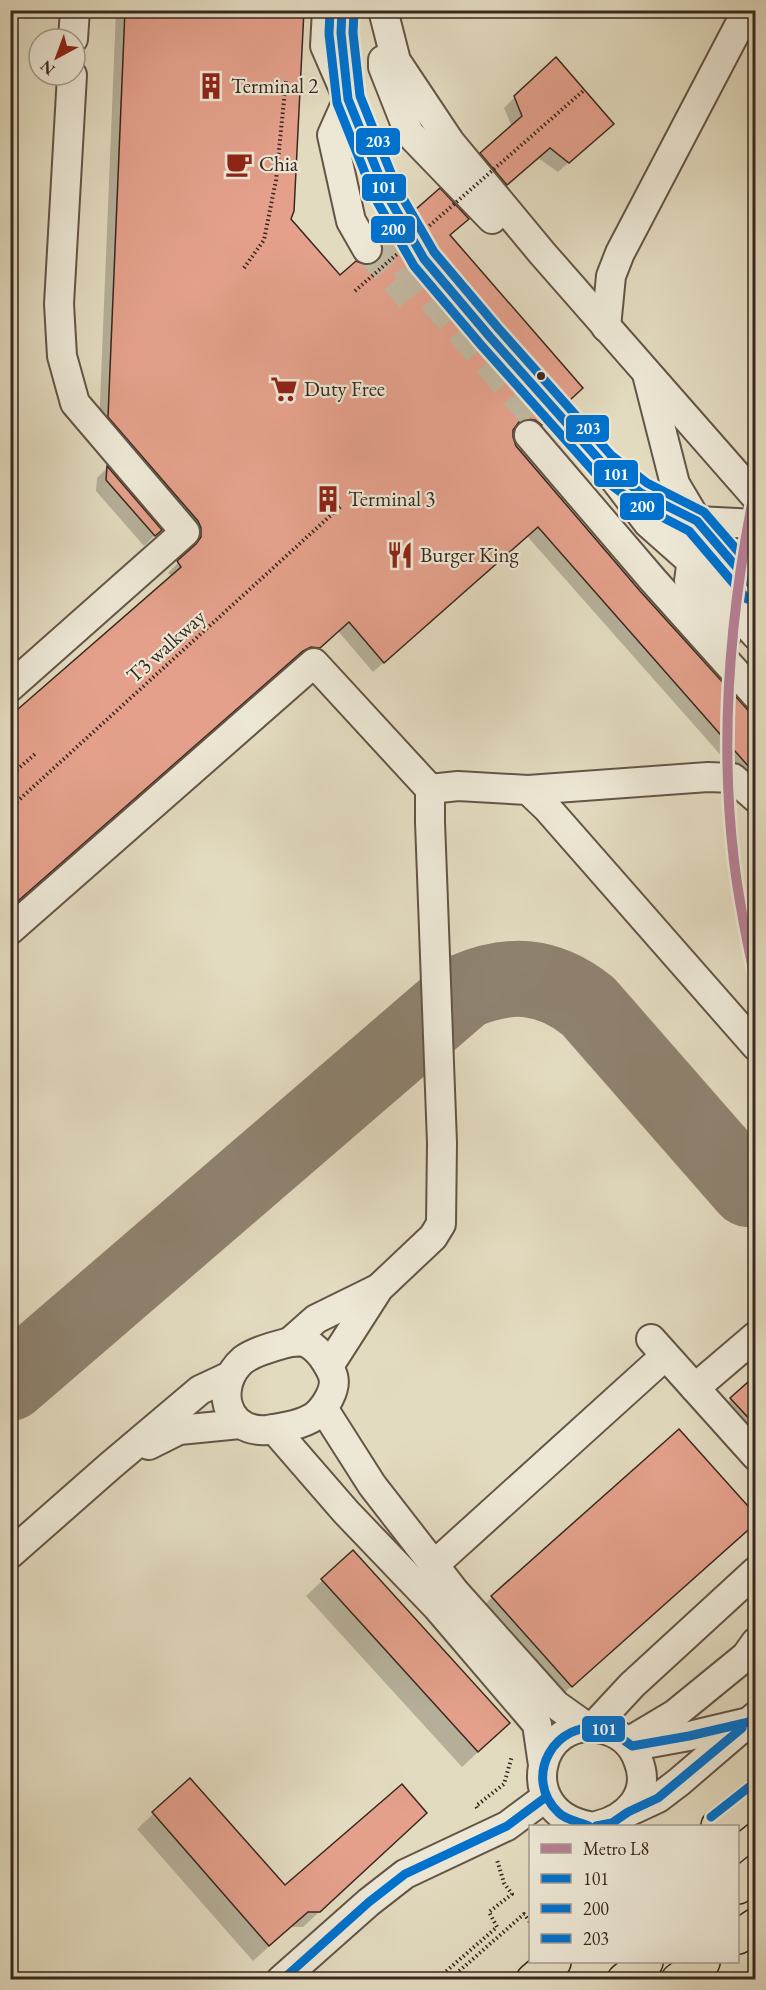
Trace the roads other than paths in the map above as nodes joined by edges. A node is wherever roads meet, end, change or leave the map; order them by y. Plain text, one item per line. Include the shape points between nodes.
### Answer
1 (75, 10) edge
2 (327, 10) edge
3 (342, 10) edge
4 (382, 10) edge
5 (752, 10) edge
6 (74, 27) edge
7 (71, 87) edge
8 (348, 99) junction
9 (364, 136) junction
10 (606, 327) junction
11 (646, 373) junction
12 (535, 430) tunnel mouth
13 (603, 465) junction
14 (756, 498) edge
15 (697, 521) junction
16 (756, 524) edge
17 (692, 562) junction
18 (756, 591) edge
19 (756, 635) edge
20 (756, 665) edge
21 (10, 687) edge
22 (756, 695) edge
23 (430, 789) junction
24 (528, 790) junction
25 (756, 798) edge
26 (10, 930) edge
27 (756, 1046) edge
28 (379, 1288) junction
29 (756, 1336) edge
30 (290, 1342) junction
31 (329, 1366) junction
32 (230, 1376) junction
33 (695, 1388) junction
34 (323, 1408) junction
35 (240, 1424) junction
36 (274, 1429) junction
37 (756, 1456) edge
38 (110, 1466) junction
39 (10, 1554) edge
40 (434, 1565) junction
41 (756, 1571) edge
42 (756, 1642) edge
43 (756, 1667) edge
44 (752, 1719) edge
45 (683, 1725) junction
46 (590, 1727) junction
47 (630, 1744) junction
48 (543, 1765) junction
49 (679, 1782) junction
50 (756, 1796) edge
51 (546, 1797) junction
52 (628, 1812) junction
53 (579, 1825) edge
54 (604, 1825) edge
55 (720, 1825) edge
56 (756, 1872) edge
57 (739, 1886) edge
58 (756, 1925) edge
59 (739, 1936) edge
60 (554, 1963) edge
61 (645, 1963) edge
62 (702, 1963) edge
63 (281, 1980) edge
64 (533, 1980) edge
65 (624, 1980) edge
66 (678, 1980) edge

1 - 6 street
2 - 8 street via 325,46
3 - 8 street
4 - 10 street via 396,61 450,142
5 - 10 street via 741,22 620,253 611,276
7 - 21 street via 60,304 62,357 75,403 185,532
8 - 9 street
8 - 9 street via 332,135 351,221 376,240 365,190
9 - 13 street via 386,193 424,259
10 - 11 street
11 - 14 street
11 - 15 street via 675,484
12 - 22 street via 589,504
13 - 15 street via 641,493
13 - 17 street via 648,523
15 - 16 street
15 - 17 street
15 - 18 street
17 - 19 street
17 - 20 street via 689,581 703,607
23 - 24 street via 458,786
23 - 26 street via 314,663
23 - 28 street via 442,1143 441,1224 433,1238
24 - 25 street via 717,777 733,778
24 - 27 street
28 - 30 street via 316,1319
28 - 31 street
29 - 33 street
30 - 31 street via 311,1346
30 - 32 street via 244,1360
31 - 34 street via 334,1378 332,1392
32 - 35 street via 226,1392 228,1409
32 - 38 street via 200,1390
33 - 37 street
33 - 40 street via 658,1347
34 - 36 street via 304,1422
34 - 40 street via 372,1485
35 - 36 street via 257,1430
35 - 38 street via 179,1430
36 - 48 street via 537,1724
38 - 39 street
40 - 46 street via 556,1705
41 - 46 street
42 - 45 street
43 - 45 street
44 - 45 street
44 - 49 street
45 - 47 street
45 - 49 street
46 - 47 street via 614,1732
46 - 48 street via 559,1739 548,1751
47 - 52 street via 640,1762 642,1780 638,1797
48 - 51 street
49 - 52 street via 658,1798
50 - 55 highway
51 - 53 street via 557,1813
51 - 63 street via 507,1826 405,1874
52 - 54 street
56 - 57 highway
58 - 59 highway
60 - 64 highway
61 - 65 highway
62 - 66 highway

